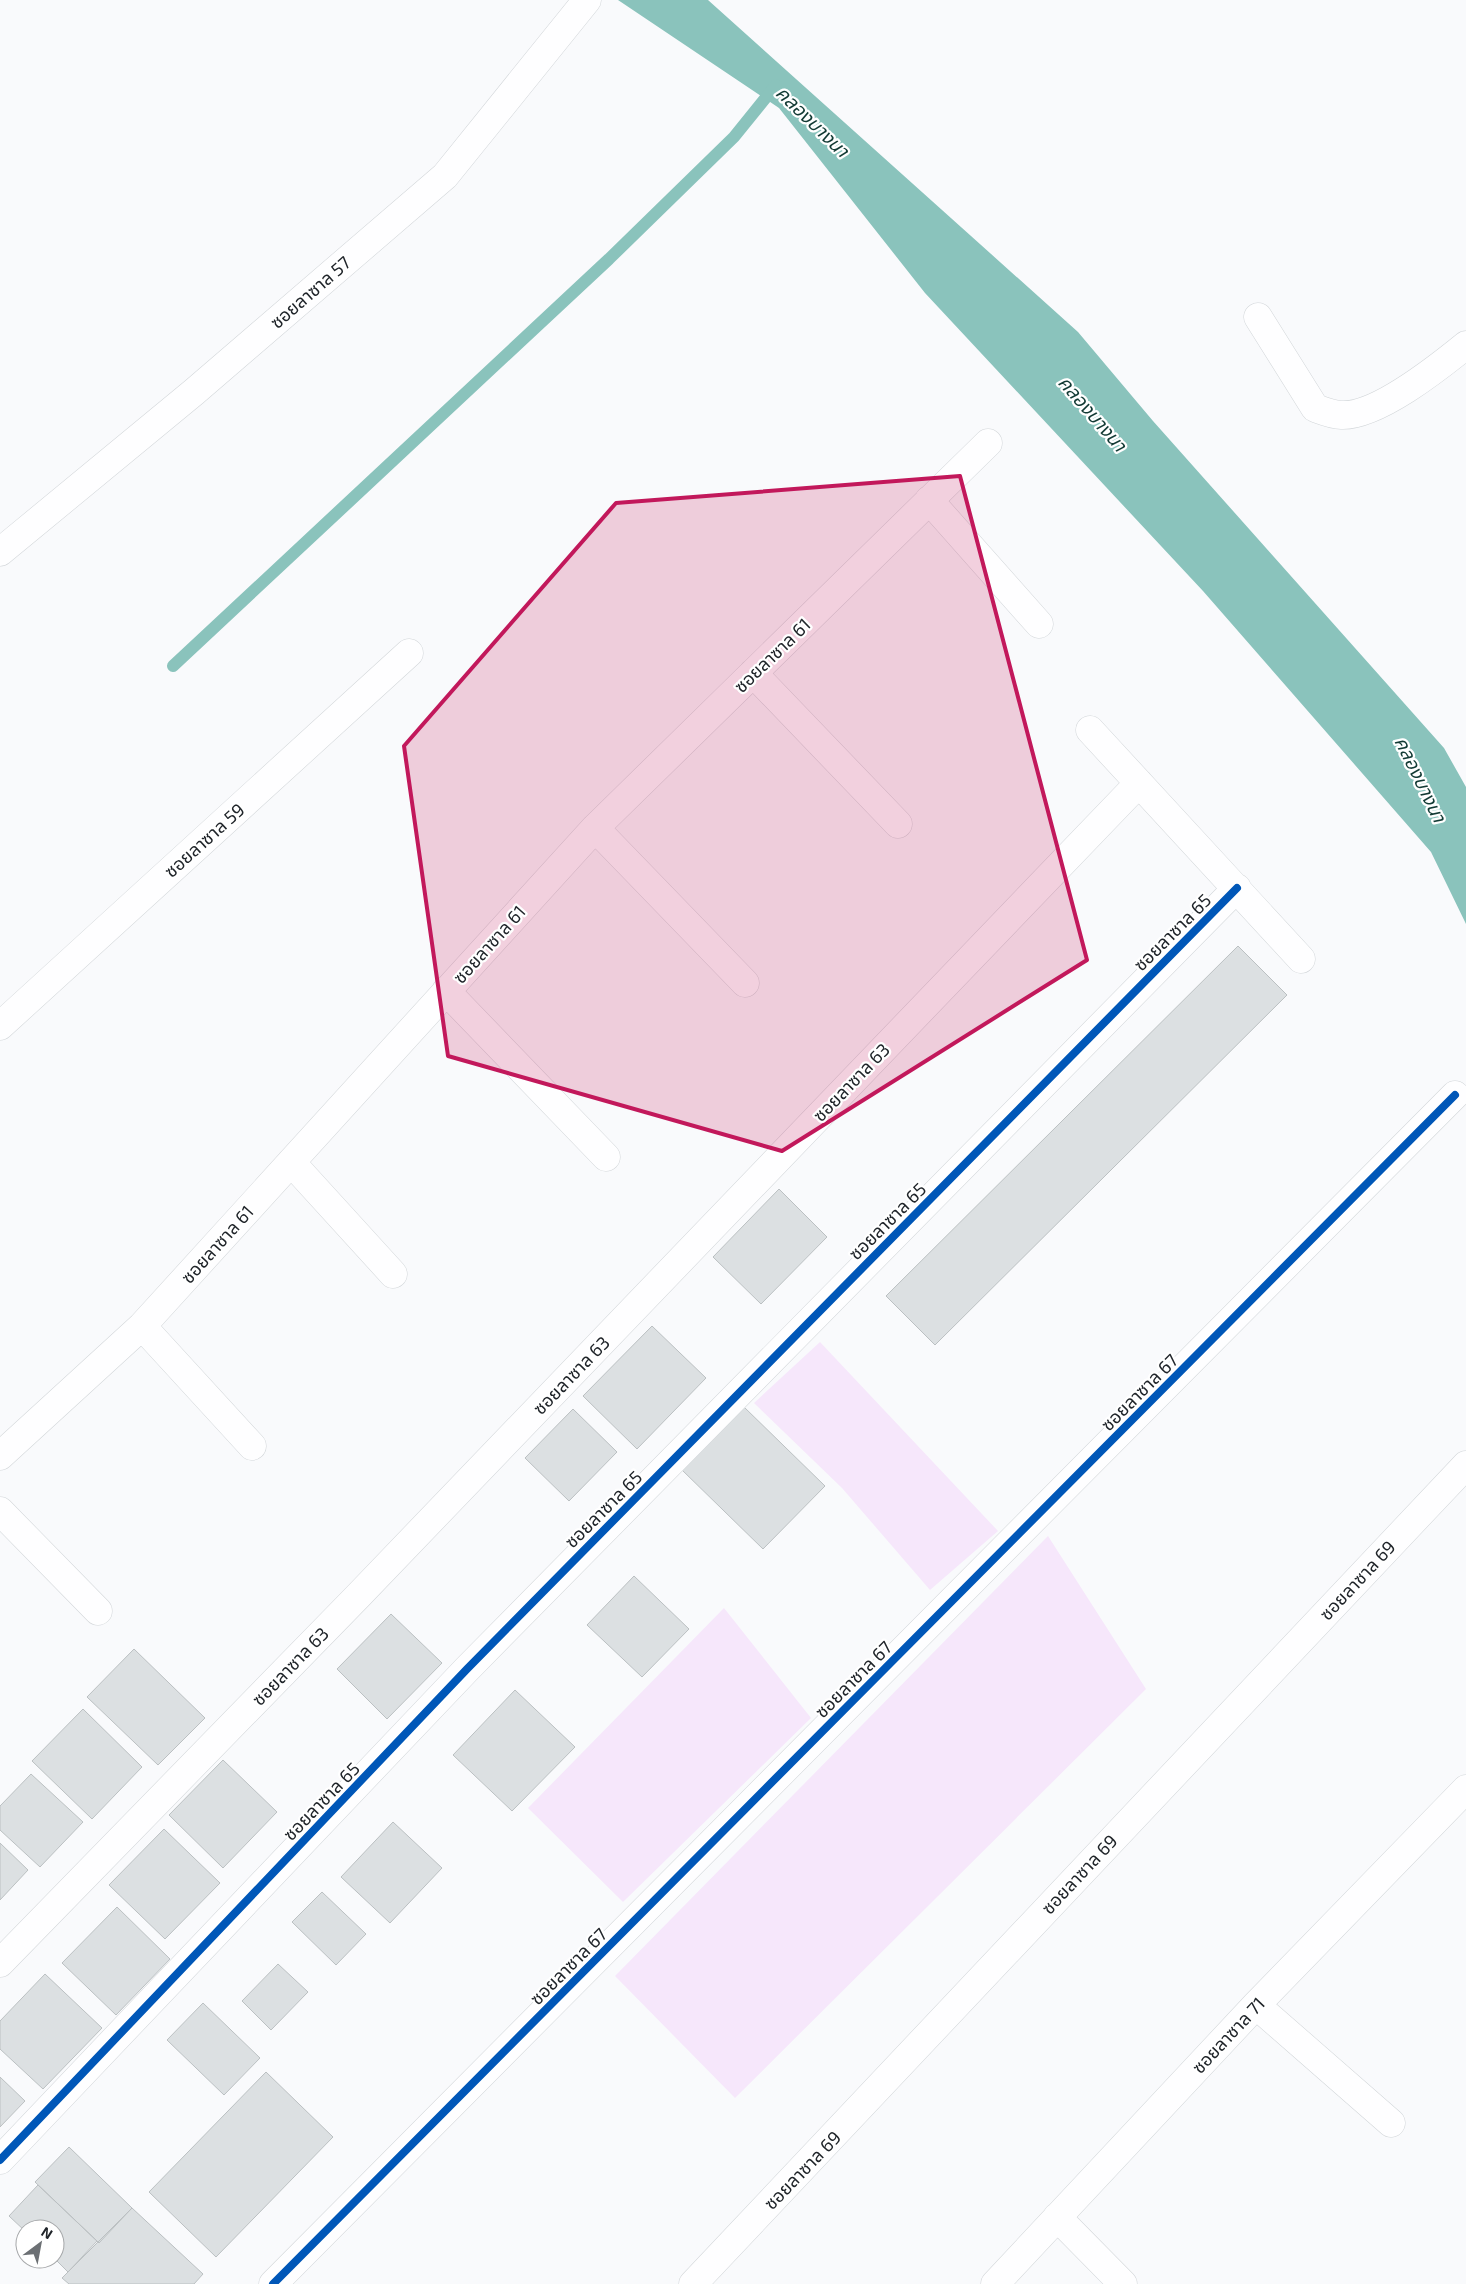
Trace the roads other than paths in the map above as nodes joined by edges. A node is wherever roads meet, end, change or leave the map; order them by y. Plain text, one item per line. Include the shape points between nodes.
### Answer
1 (587, 0) edge
2 (1258, 317) dead end
3 (1466, 345) edge
4 (988, 442) dead end
5 (929, 500) junction
6 (0, 552) edge
7 (1039, 624) dead end
8 (409, 653) dead end
9 (753, 673) junction
10 (1090, 730) dead end
11 (1138, 783) junction
12 (898, 824) dead end
13 (595, 828) junction
14 (1236, 888) junction
15 (1301, 959) dead end
16 (745, 983) dead end
17 (446, 991) junction
18 (0, 1026) edge
19 (1455, 1095) dead end
20 (606, 1157) dead end
21 (291, 1162) junction
22 (393, 1274) dead end
23 (142, 1326) junction
24 (252, 1446) dead end
25 (0, 1456) edge
26 (1466, 1465) edge
27 (0, 1510) edge
28 (98, 1611) dead end
29 (1466, 1789) edge
30 (0, 1963) edge
31 (1256, 2005) junction
32 (1391, 2123) dead end
33 (0, 2160) edge
34 (1057, 2217) junction
35 (273, 2284) edge
36 (693, 2284) edge
37 (995, 2284) edge
38 (1123, 2284) edge

1 - 6 street, ซอยลาซาล 57 via 445,176 194,392
2 - 3 street via 1315,408 1340,415 1360,413 1426,378
4 - 5 street, ซอยลาซาล 61
5 - 7 street
5 - 9 street, ซอยลาซาล 61
8 - 18 street, ซอยลาซาล 59
9 - 12 street
9 - 13 street, ซอยลาซาล 61
10 - 11 street
11 - 14 street
11 - 30 street, ซอยลาซาล 63 via 365,1589
13 - 16 street
13 - 17 street, ซอยลาซาล 61
14 - 15 street
14 - 33 street, ซอยลาซาล 65 via 467,1669
17 - 20 street
17 - 21 street, ซอยลาซาล 61
19 - 35 street, ซอยลาซาล 67
21 - 22 street
21 - 23 street, ซอยลาซาล 61
23 - 24 street
23 - 25 street, ซอยลาซาล 61
26 - 36 street, ซอยลาซาล 69
27 - 28 street
29 - 31 street, ซอยลาซาล 71
31 - 32 street
31 - 34 street, ซอยลาซาล 71
34 - 37 street, ซอยลาซาล 71
34 - 38 street

